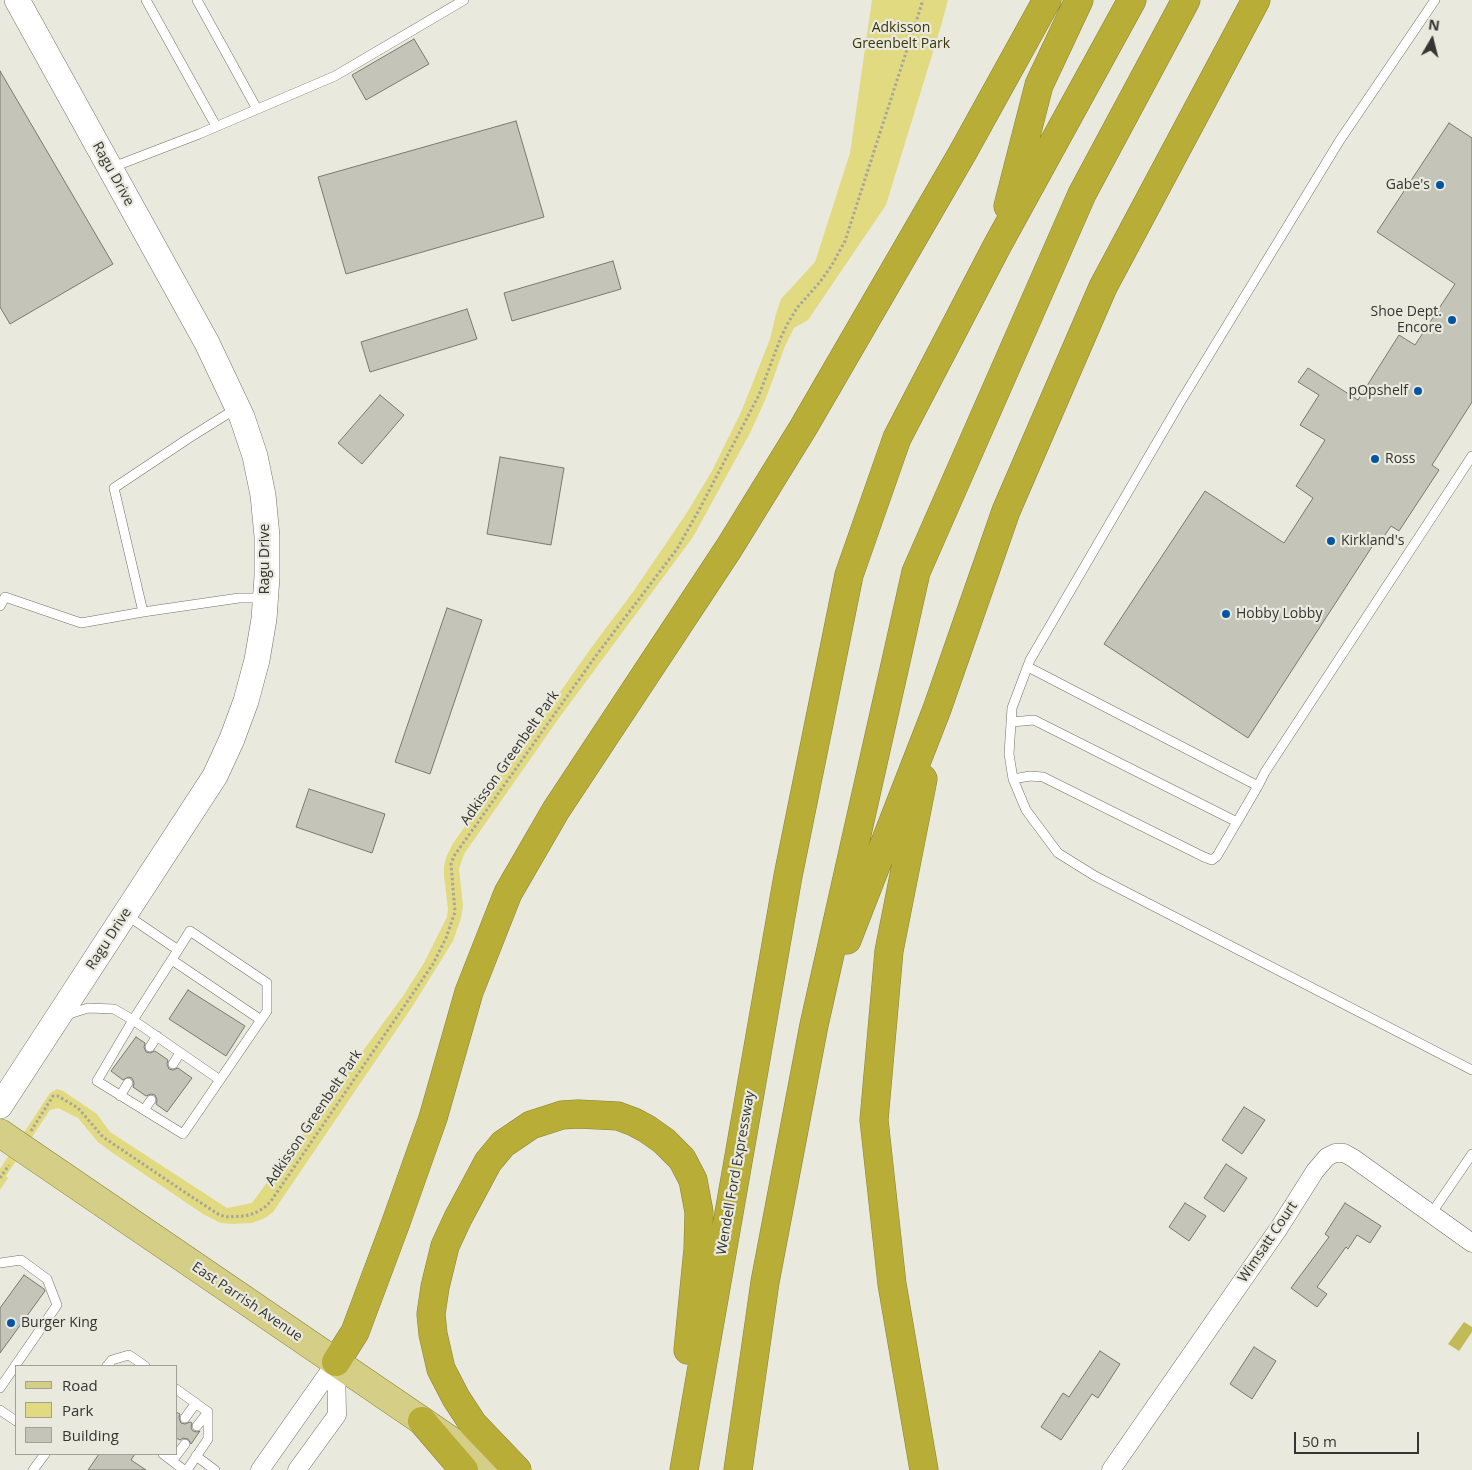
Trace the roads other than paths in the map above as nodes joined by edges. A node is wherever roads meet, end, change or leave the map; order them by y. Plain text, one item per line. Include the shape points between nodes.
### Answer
1 (17, 0) edge
2 (146, 0) edge
3 (197, 0) edge
4 (464, 0) edge
5 (1047, 0) edge
6 (1079, 0) edge
7 (1132, 0) edge
8 (1186, 0) edge
9 (1256, 0) edge
10 (1435, 0) edge
11 (257, 109) junction
12 (216, 126) junction
13 (110, 168) junction
14 (997, 246) junction
15 (237, 408) junction
16 (1472, 456) edge
17 (265, 598) junction
18 (0, 606) edge
19 (143, 612) junction
20 (1028, 667) junction
21 (937, 709) junction
22 (1011, 722) junction
23 (1013, 780) junction
24 (1258, 786) junction
25 (1238, 822) junction
26 (125, 914) junction
27 (178, 950) junction
28 (172, 960) junction
29 (58, 1017) junction
30 (133, 1020) junction
31 (261, 1020) junction
32 (814, 1025) junction
33 (157, 1036) junction
34 (150, 1047) dead end
35 (180, 1053) junction
36 (173, 1064) dead end
37 (1472, 1070) edge
38 (220, 1080) junction
39 (128, 1083) dead end
40 (120, 1096) junction
41 (151, 1100) dead end
42 (0, 1106) edge
43 (144, 1110) junction
44 (11, 1140) edge
45 (1472, 1154) edge
46 (1431, 1214) junction
47 (1472, 1243) edge
48 (0, 1263) edge
49 (336, 1362) junction
50 (134, 1363) edge
51 (16, 1365) edge
52 (108, 1365) edge
53 (15, 1367) edge
54 (0, 1388) edge
55 (179, 1391) edge
56 (196, 1403) junction
57 (0, 1410) edge
58 (208, 1412) junction
59 (185, 1418) dead end
60 (15, 1420) edge
61 (422, 1421) junction
62 (197, 1426) dead end
63 (185, 1444) dead end
64 (178, 1453) edge
65 (44, 1455) edge
66 (164, 1455) edge
67 (177, 1455) edge
68 (196, 1456) junction
69 (172, 1461) junction
70 (33, 1470) edge
71 (186, 1470) edge
72 (214, 1470) edge
73 (260, 1470) edge
74 (297, 1470) edge
75 (464, 1470) edge
76 (494, 1470) edge
77 (517, 1470) edge
78 (676, 1470) edge
79 (684, 1470) edge
80 (738, 1470) edge
81 (924, 1470) edge
82 (1111, 1470) edge

1 - 13 street, Ragu Drive
2 - 12 lane
3 - 11 lane
4 - 11 lane via 335,76
5 - 49 highway via 804,428 556,810 508,893 469,992 433,1118 395,1225 355,1332
6 - 14 highway via 1039,85
7 - 14 highway
8 - 32 highway via 1082,194 916,572
9 - 21 highway via 1103,287 1006,511
10 - 20 lane via 1340,140 1176,410
11 - 12 lane
12 - 13 lane
13 - 15 street, Ragu Drive via 207,344
14 - 79 highway, Wendell Ford Expressway via 897,438 849,575 788,876
15 - 17 street, Ragu Drive via 255,456 263,495 267,536
15 - 19 lane via 114,488
16 - 24 lane
17 - 19 lane via 239,598
17 - 26 street, Ragu Drive via 257,660 232,739 215,776
18 - 19 lane via 5,597 81,623
20 - 22 lane via 1012,708
20 - 24 lane
21 - 32 highway
21 - 81 highway via 889,951 874,1120 892,1284
22 - 23 lane via 1009,754
22 - 25 lane via 1034,720
23 - 25 lane via 1043,777 1212,860
23 - 37 lane via 1026,810 1058,853 1095,876
24 - 25 lane
26 - 27 lane
26 - 29 street, Ragu Drive
27 - 28 lane
27 - 31 lane via 190,931 267,983 267,1011
28 - 30 lane
28 - 31 lane
29 - 30 lane via 88,1008 114,1009
29 - 42 street, Ragu Drive
30 - 33 lane
30 - 40 lane via 97,1081
31 - 38 lane
32 - 80 highway via 765,1282
33 - 34 lane
33 - 35 lane
35 - 36 lane
35 - 38 lane
38 - 43 lane via 183,1134
39 - 40 lane
40 - 43 lane
41 - 43 lane
44 - 49 main road, East Parrish Avenue
45 - 46 lane
46 - 47 street, Wimsatt Court
46 - 82 street, Wimsatt Court via 1352,1158 1335,1153 1327,1157
48 - 51 lane via 21,1260 47,1279 58,1305
49 - 61 main road, East Parrish Avenue
49 - 73 street
49 - 74 street via 337,1415
50 - 52 lane via 129,1355 112,1360
53 - 54 lane
55 - 56 lane
56 - 58 lane
56 - 59 lane
57 - 60 lane
58 - 62 lane
58 - 68 lane via 208,1439
61 - 75 highway
61 - 76 main road, East Parrish Avenue
63 - 64 lane
65 - 70 lane
66 - 69 lane
67 - 69 lane
68 - 71 lane
68 - 72 lane
69 - 71 lane
77 - 78 highway via 473,1424 441,1369 431,1314 435,1287 445,1246 488,1162 503,1144 531,1125 562,1115 578,1114 618,1116 647,1129 682,1159 693,1180 699,1212 698,1250

